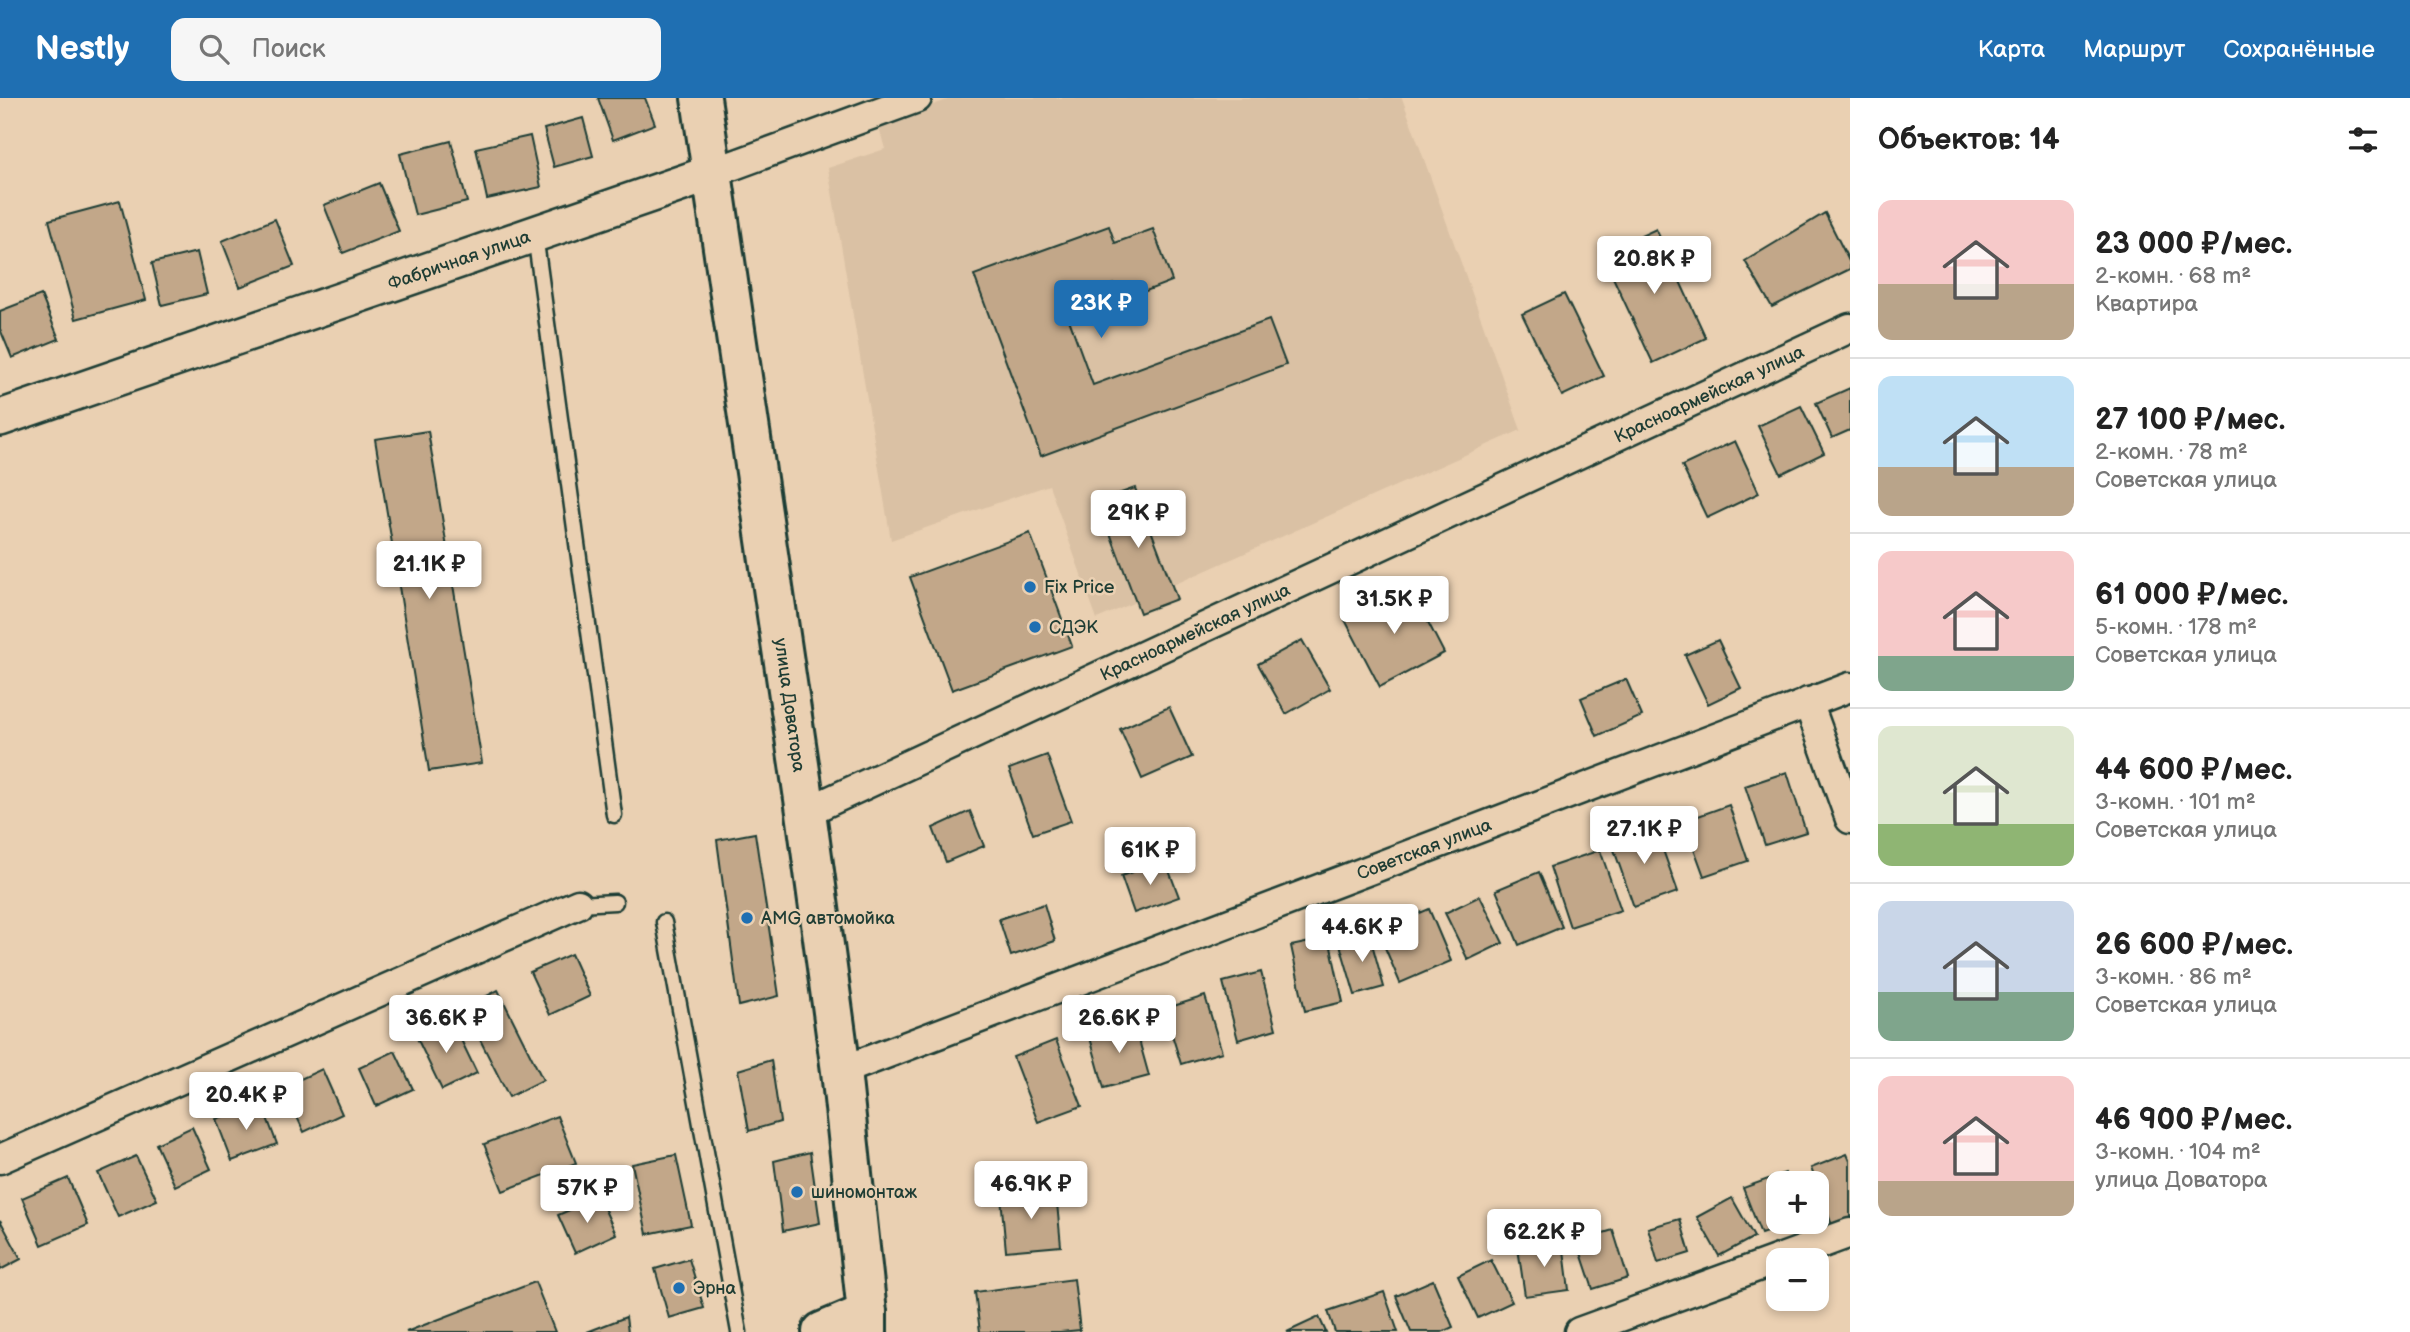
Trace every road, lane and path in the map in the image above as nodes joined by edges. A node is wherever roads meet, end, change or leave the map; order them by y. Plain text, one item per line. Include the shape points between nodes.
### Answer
1 (701, 98) edge
2 (917, 98) edge
3 (712, 173) junction
4 (535, 234) junction
5 (1850, 328) edge
6 (0, 418) edge
7 (1850, 687) edge
8 (1808, 702) junction
9 (806, 812) junction
10 (614, 815) dead end
11 (1850, 819) edge
12 (615, 902) dead end
13 (578, 904) joint
14 (664, 922) dead end
15 (841, 1071) junction
16 (0, 1159) edge
17 (1850, 1233) edge
18 (869, 1326) edge
19 (739, 1332) edge
20 (822, 1332) edge
21 (1579, 1332) edge

1 - 3 main road, улица Доватора
2 - 3 street, Фабричная улица
3 - 4 street, Фабричная улица
3 - 9 main road, улица Доватора
4 - 6 street, Фабричная улица
4 - 10 lane
5 - 9 street, Красноармейская улица
7 - 8 street, Советская улица
8 - 11 street
8 - 15 street, Советская улица
9 - 15 main road, улица Доватора
12 - 13 lane
13 - 16 street
14 - 19 lane
15 - 18 main road, улица Доватора
17 - 21 street
18 - 20 main road

